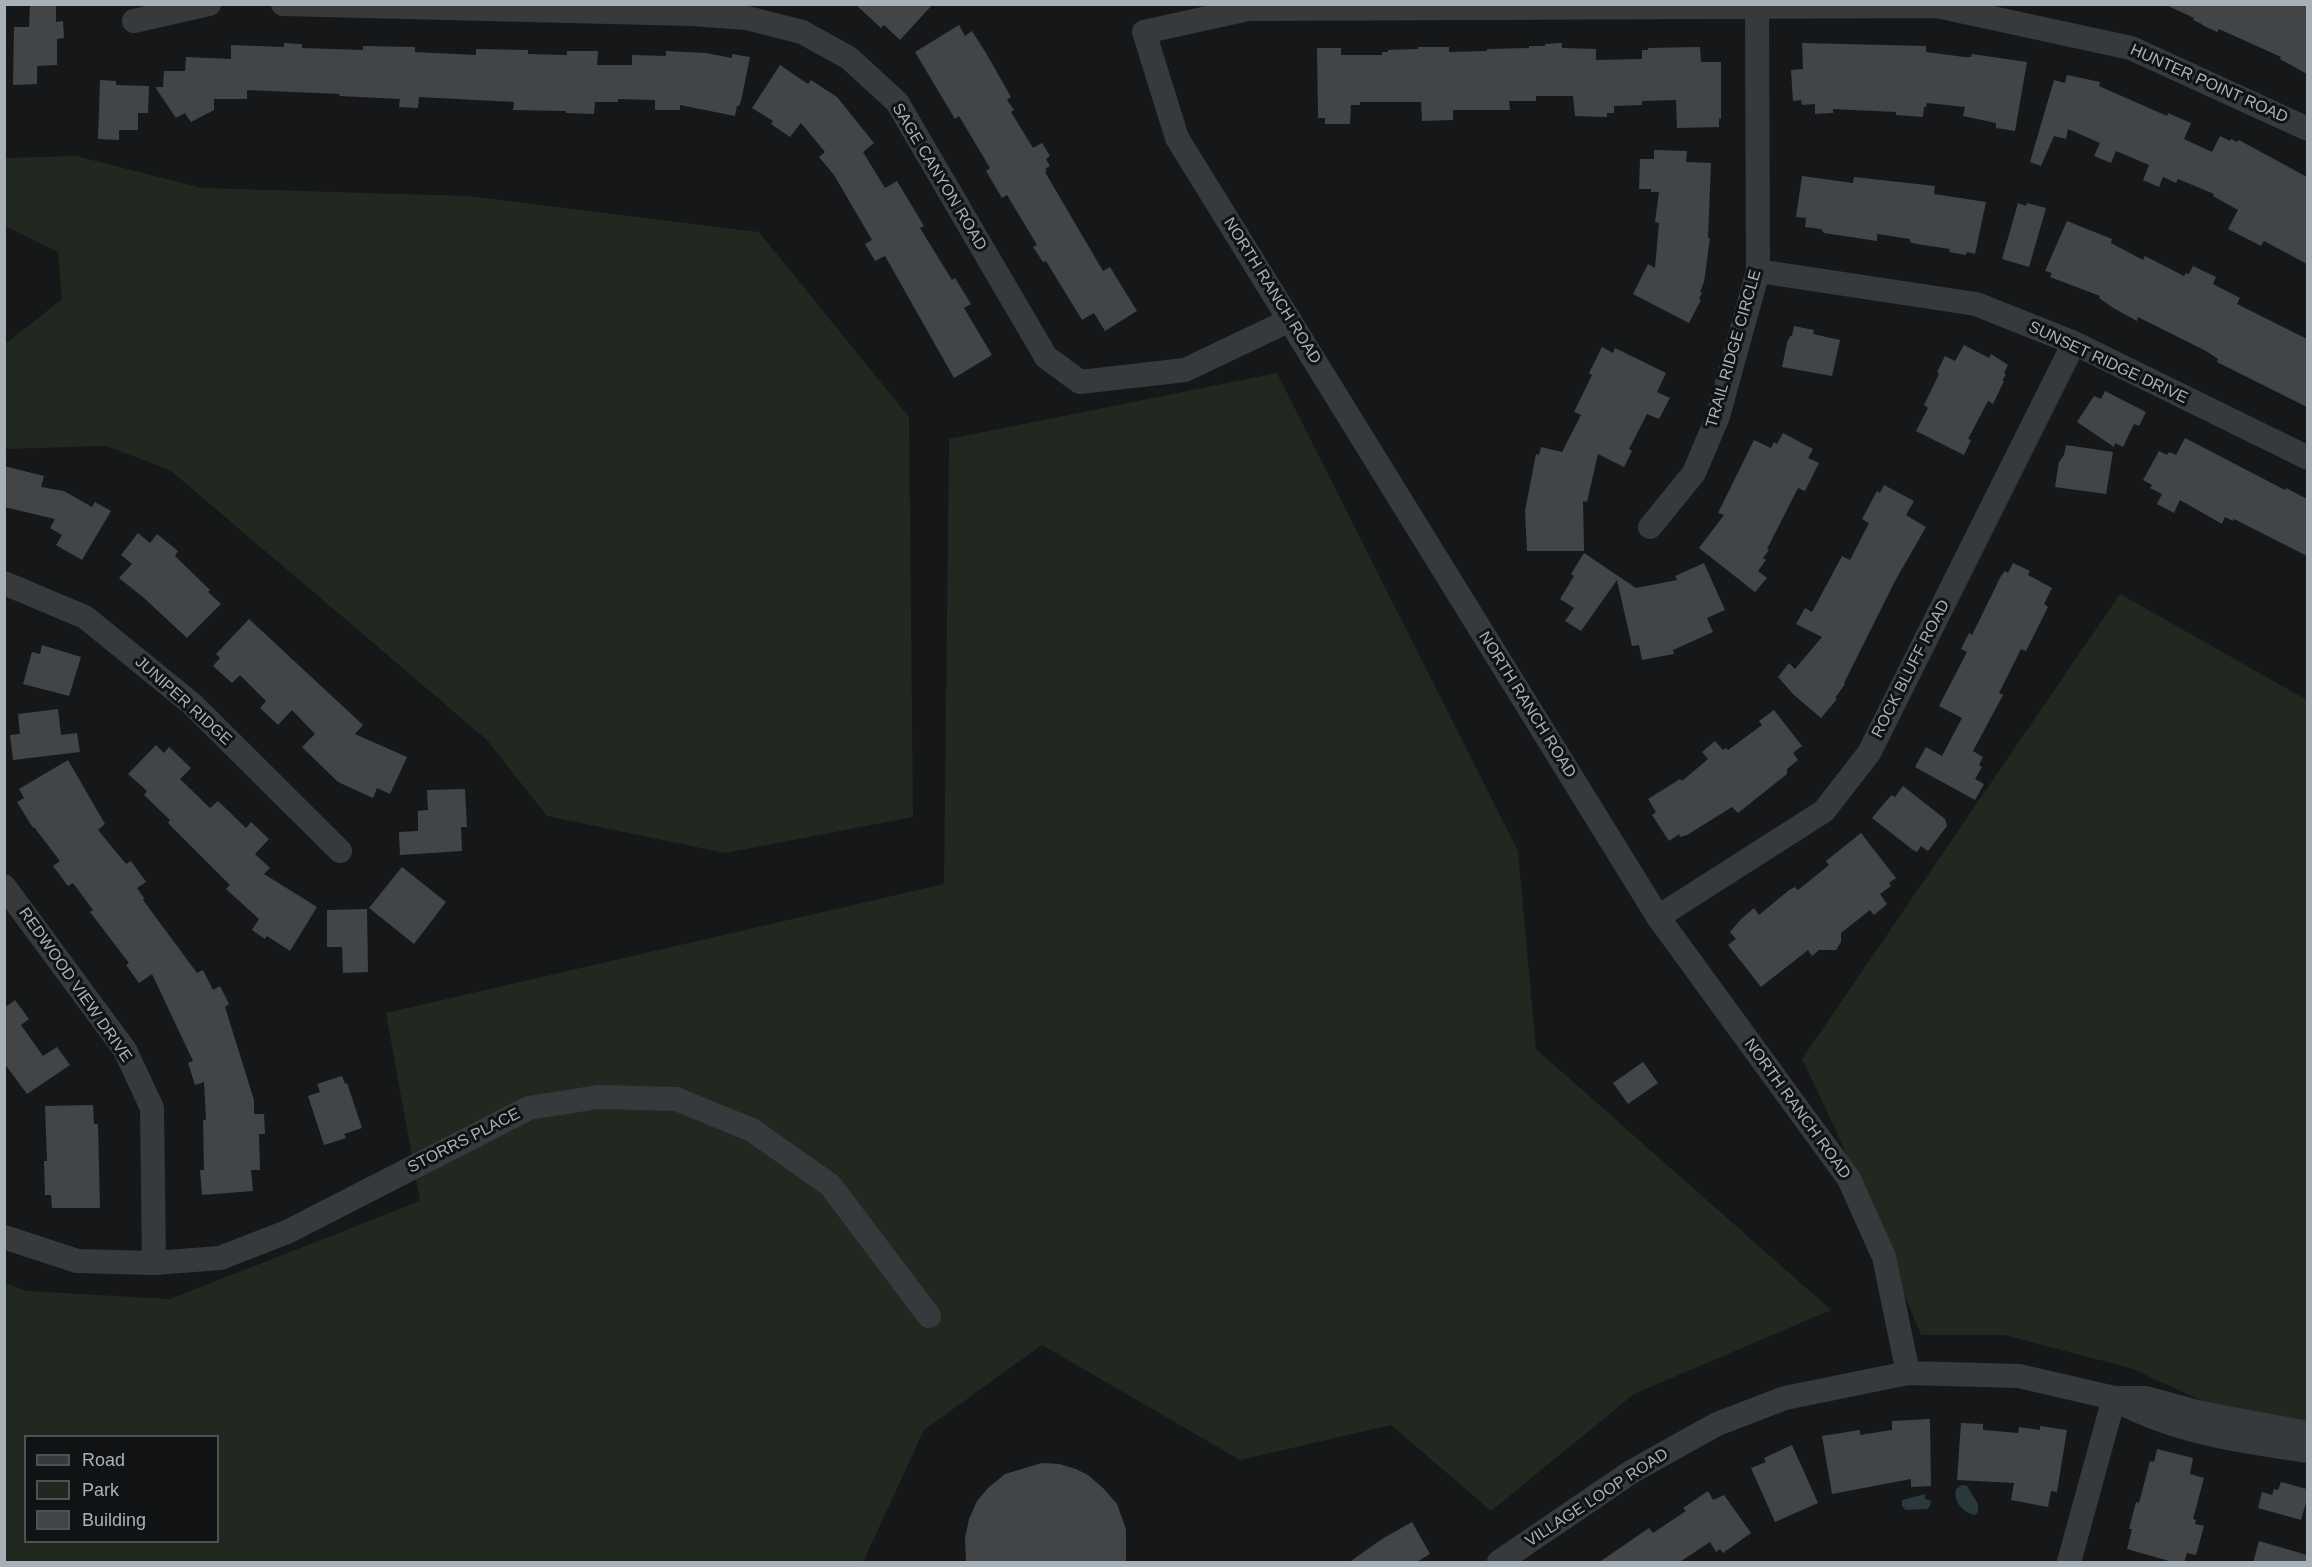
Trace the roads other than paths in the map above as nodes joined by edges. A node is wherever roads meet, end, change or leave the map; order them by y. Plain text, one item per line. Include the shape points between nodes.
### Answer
1 (209, 4) edge
2 (283, 4) edge
3 (1757, 7) junction
4 (134, 21) dead end
5 (1144, 32) joint
6 (2307, 129) edge
7 (1758, 271) junction
8 (1290, 320) junction
9 (2074, 343) junction
10 (2307, 458) edge
11 (1650, 527) dead end
12 (6, 588) edge
13 (340, 851) dead end
14 (4, 886) edge
15 (1658, 916) junction
16 (4, 1237) edge
17 (154, 1263) junction
18 (928, 1316) dead end
19 (1908, 1373) junction
20 (2114, 1398) junction
21 (2307, 1433) edge
22 (2307, 1451) edge
23 (1499, 1563) edge
24 (2069, 1563) edge

1 - 4 street
2 - 8 street, SAGE CANYON ROAD via 692,14 747,18 802,32 849,58 897,102 1047,357 1080,382 1185,370
3 - 5 street, HUNTER POINT ROAD via 1248,9
3 - 6 street, HUNTER POINT ROAD via 1937,6 2131,48
3 - 7 street, TRAIL RIDGE CIRCLE
5 - 8 street, NORTH RANCH ROAD via 1177,138
7 - 9 street, SUNSET RIDGE DRIVE via 1976,304
7 - 11 street, TRAIL RIDGE CIRCLE via 1718,417 1694,472
8 - 15 street, NORTH RANCH ROAD
9 - 10 street, SUNSET RIDGE DRIVE
9 - 15 street, ROCK BLUFF ROAD via 1869,753 1824,811
12 - 13 street, JUNIPER RIDGE via 85,616 192,704
14 - 17 street, REDWOOD VIEW DRIVE via 125,1050 152,1108
15 - 19 street, NORTH RANCH ROAD via 1849,1179 1884,1257
16 - 17 street, STORRS PLACE via 77,1261
17 - 18 street, STORRS PLACE via 220,1258 287,1232 529,1108 598,1096 676,1099 752,1130 830,1185
19 - 20 street, VILLAGE LOOP ROAD via 2019,1376
19 - 23 street, VILLAGE LOOP ROAD via 1785,1398 1717,1424 1631,1472
20 - 21 street, VILLAGE LOOP ROAD via 2146,1398
20 - 22 street, VILLAGE LOOP ROAD via 2141,1413 2222,1437
20 - 24 street

